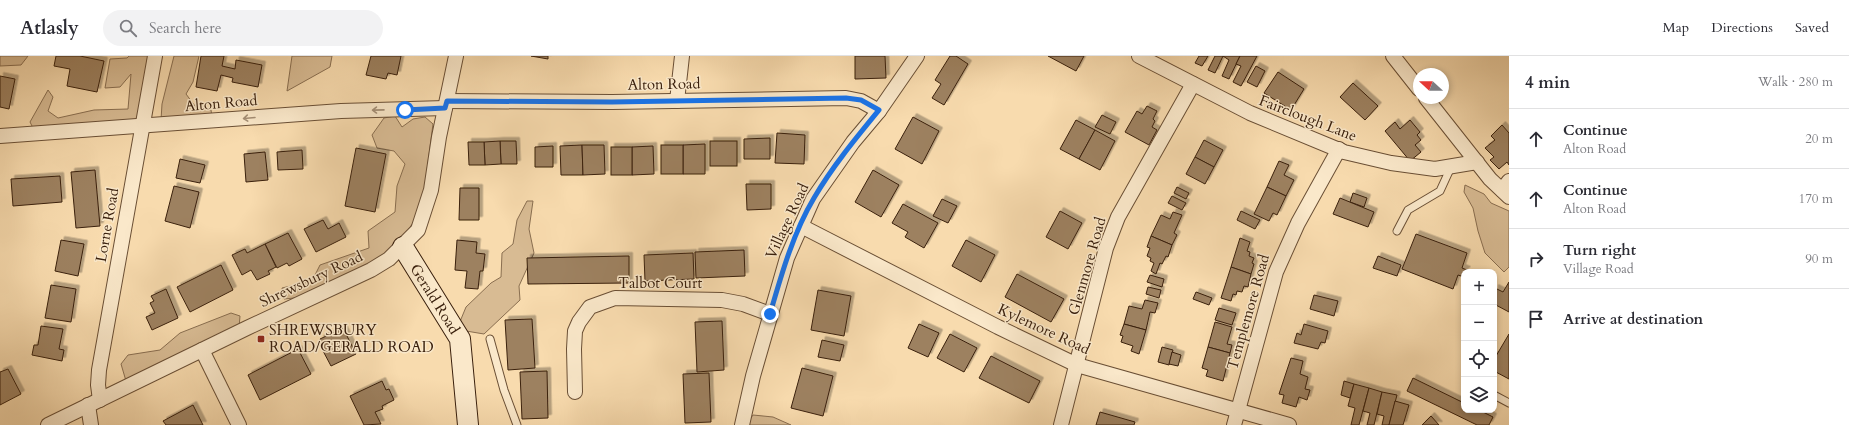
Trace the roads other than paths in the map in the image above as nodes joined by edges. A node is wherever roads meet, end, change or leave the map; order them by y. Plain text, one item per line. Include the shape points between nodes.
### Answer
1 (154, 56) edge
2 (456, 56) edge
3 (682, 56) edge
4 (917, 56) edge
5 (1139, 56) edge
6 (1393, 56) edge
7 (1413, 81) edge
8 (1193, 84) junction
9 (677, 101) junction
10 (1431, 104) edge
11 (446, 105) junction
12 (879, 110) junction
13 (142, 127) junction
14 (0, 136) edge
15 (1339, 149) junction
16 (1477, 162) junction
17 (1451, 166) junction
18 (1507, 190) edge
19 (801, 226) junction
20 (1397, 231) dead end
21 (403, 247) junction
22 (770, 314) junction
23 (490, 339) dead end
24 (202, 350) junction
25 (1077, 365) junction
26 (575, 392) dead end
27 (1497, 397) edge
28 (94, 403) junction
29 (1509, 403) edge
30 (1236, 418) edge
31 (48, 425) edge
32 (91, 425) edge
33 (239, 425) edge
34 (468, 425) edge
35 (517, 425) edge
36 (742, 425) edge
37 (1060, 425) edge
38 (1289, 425) edge

1 - 13 street, Lorne Road
2 - 11 street, Shrewsbury Road
3 - 9 street
4 - 12 street, Village Road
5 - 8 street, Fairclough Lane
6 - 7 street
8 - 15 street, Fairclough Lane via 1250,113
8 - 25 street, Glenmore Road via 1118,218 1106,248
9 - 11 street, Alton Road
9 - 12 street, Alton Road via 846,98 861,100
10 - 16 street
11 -> 13 street, Alton Road
11 - 21 street, Shrewsbury Road via 431,190 418,230
12 - 19 street, Village Road via 813,199
13 - 14 street, Alton Road
13 - 28 street, Lorne Road
15 - 17 street, Fairclough Lane via 1391,163 1435,169
15 - 30 street, Templemore Road via 1280,260
16 - 17 street, Fairclough Lane
16 - 18 street
17 - 20 lane via 1440,191 1408,210
19 - 22 street, Village Road via 787,258
19 - 25 street, Kylemore Road
21 - 24 street, Shrewsbury Road via 390,259 371,270
21 - 34 street, Gerald Road via 460,339
22 - 26 street, Talbot Court via 743,304 722,300 615,298 590,307 575,331
22 - 36 street, Village Road
23 - 35 lane
24 - 28 street, Shrewsbury Road
24 - 33 street
25 - 30 street, Kylemore Road
25 - 37 street, Glenmore Road
27 - 29 lane
28 - 31 street, Shrewsbury Road
28 - 32 street, Lorne Road
30 - 38 street, Kylemore Road

